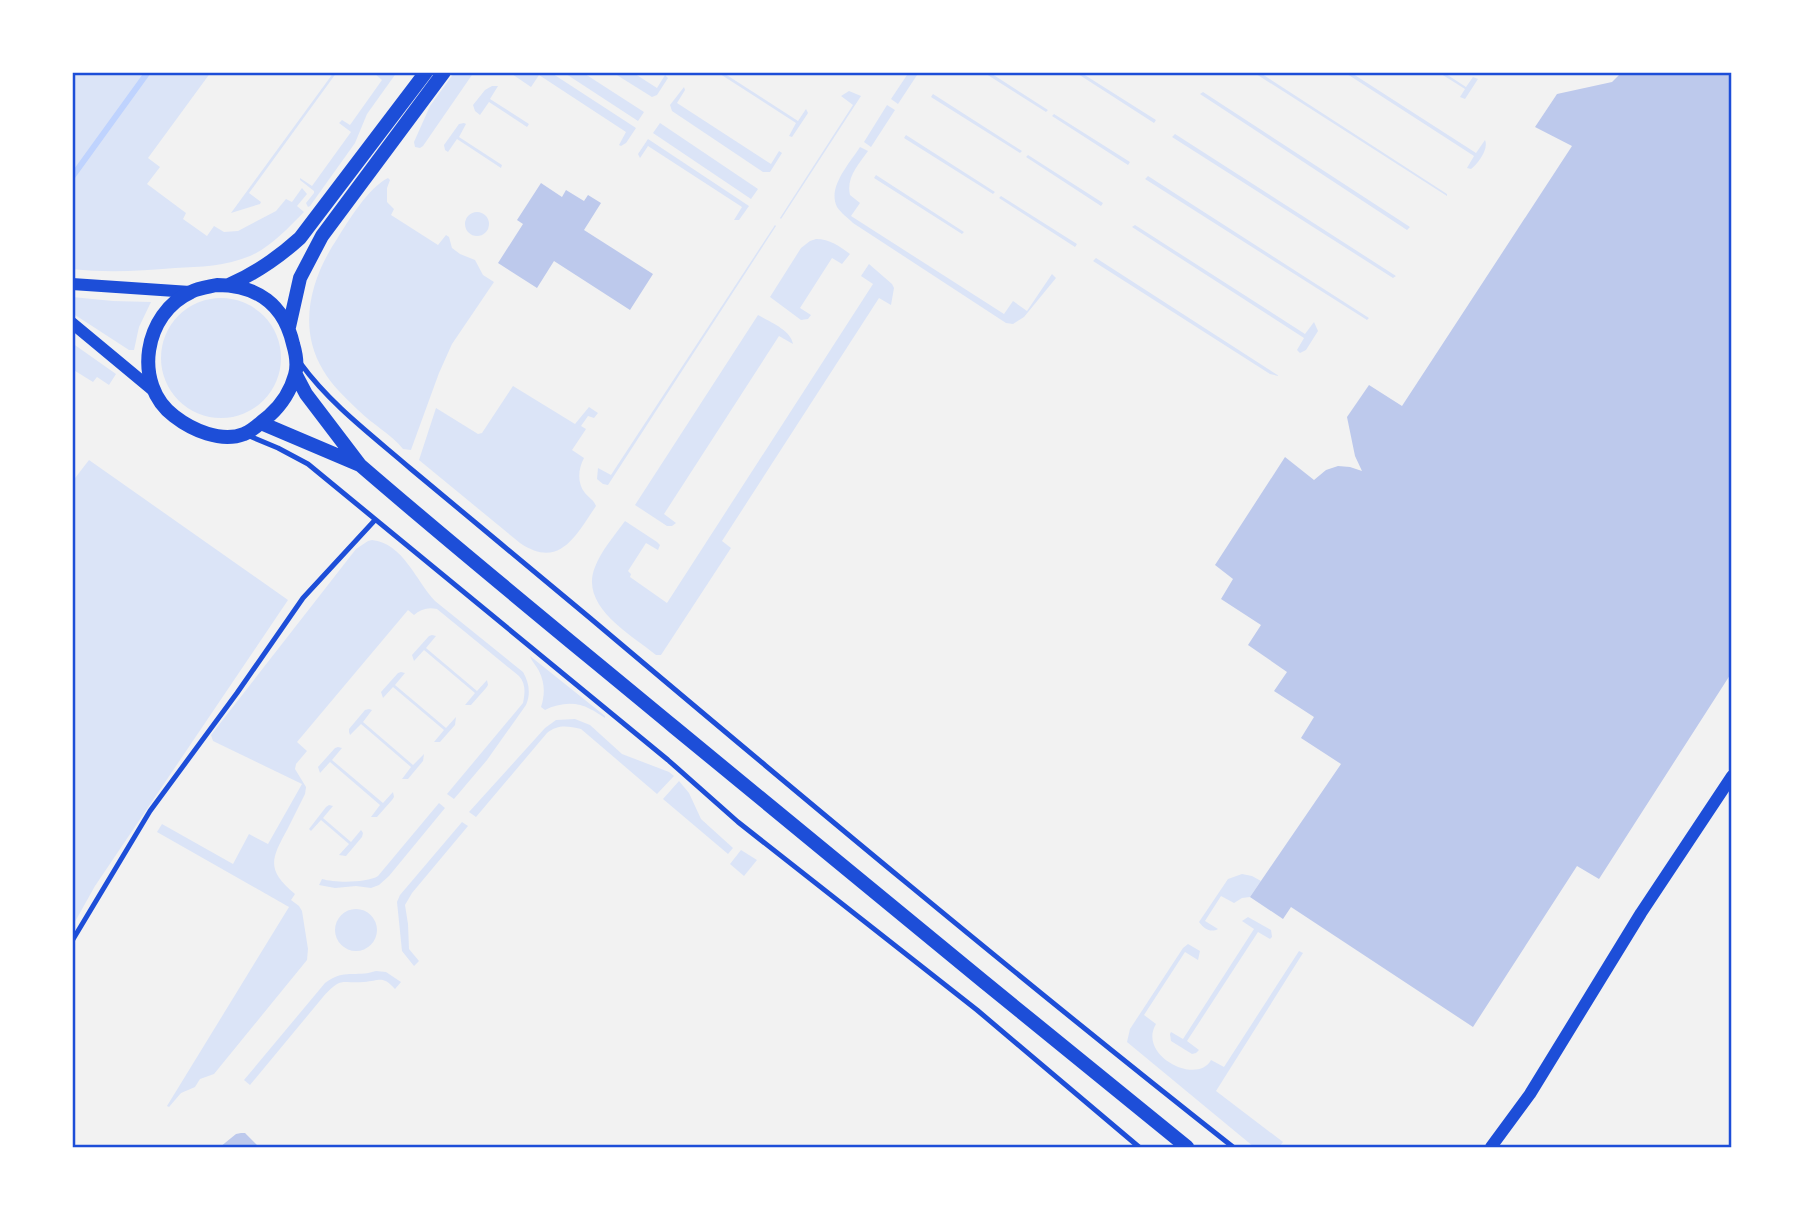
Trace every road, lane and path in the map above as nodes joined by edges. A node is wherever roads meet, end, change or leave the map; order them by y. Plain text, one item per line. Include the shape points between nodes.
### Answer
1 (426, 72) edge
2 (444, 72) edge
3 (72, 284) edge
4 (229, 285) junction
5 (190, 292) junction
6 (72, 323) edge
7 (289, 327) junction
8 (297, 359) junction
9 (296, 375) junction
10 (155, 392) junction
11 (261, 423) junction
12 (244, 434) junction
13 (360, 465) junction
14 (375, 520) junction
15 (1732, 776) edge
16 (72, 942) edge
17 (1139, 1147) edge
18 (1187, 1147) edge
19 (1233, 1147) edge
20 (1491, 1147) edge

1 - 4 main road via 300,238 278,258
2 - 7 main road via 322,236 300,278
3 - 5 street
4 - 5 main road
4 - 7 main road via 264,297
5 - 10 main road via 156,323 148,351
6 - 10 street
7 - 8 main road
8 - 9 main road
8 - 19 lane via 346,413 496,541
9 - 11 main road via 280,405
9 - 13 main road
10 - 12 main road via 173,415 190,427 223,436
11 - 12 main road
11 - 13 main road
12 - 14 lane via 300,459
13 - 18 main road
14 - 16 lane via 303,598 150,811
14 - 17 lane
15 - 20 street via 1530,1094

